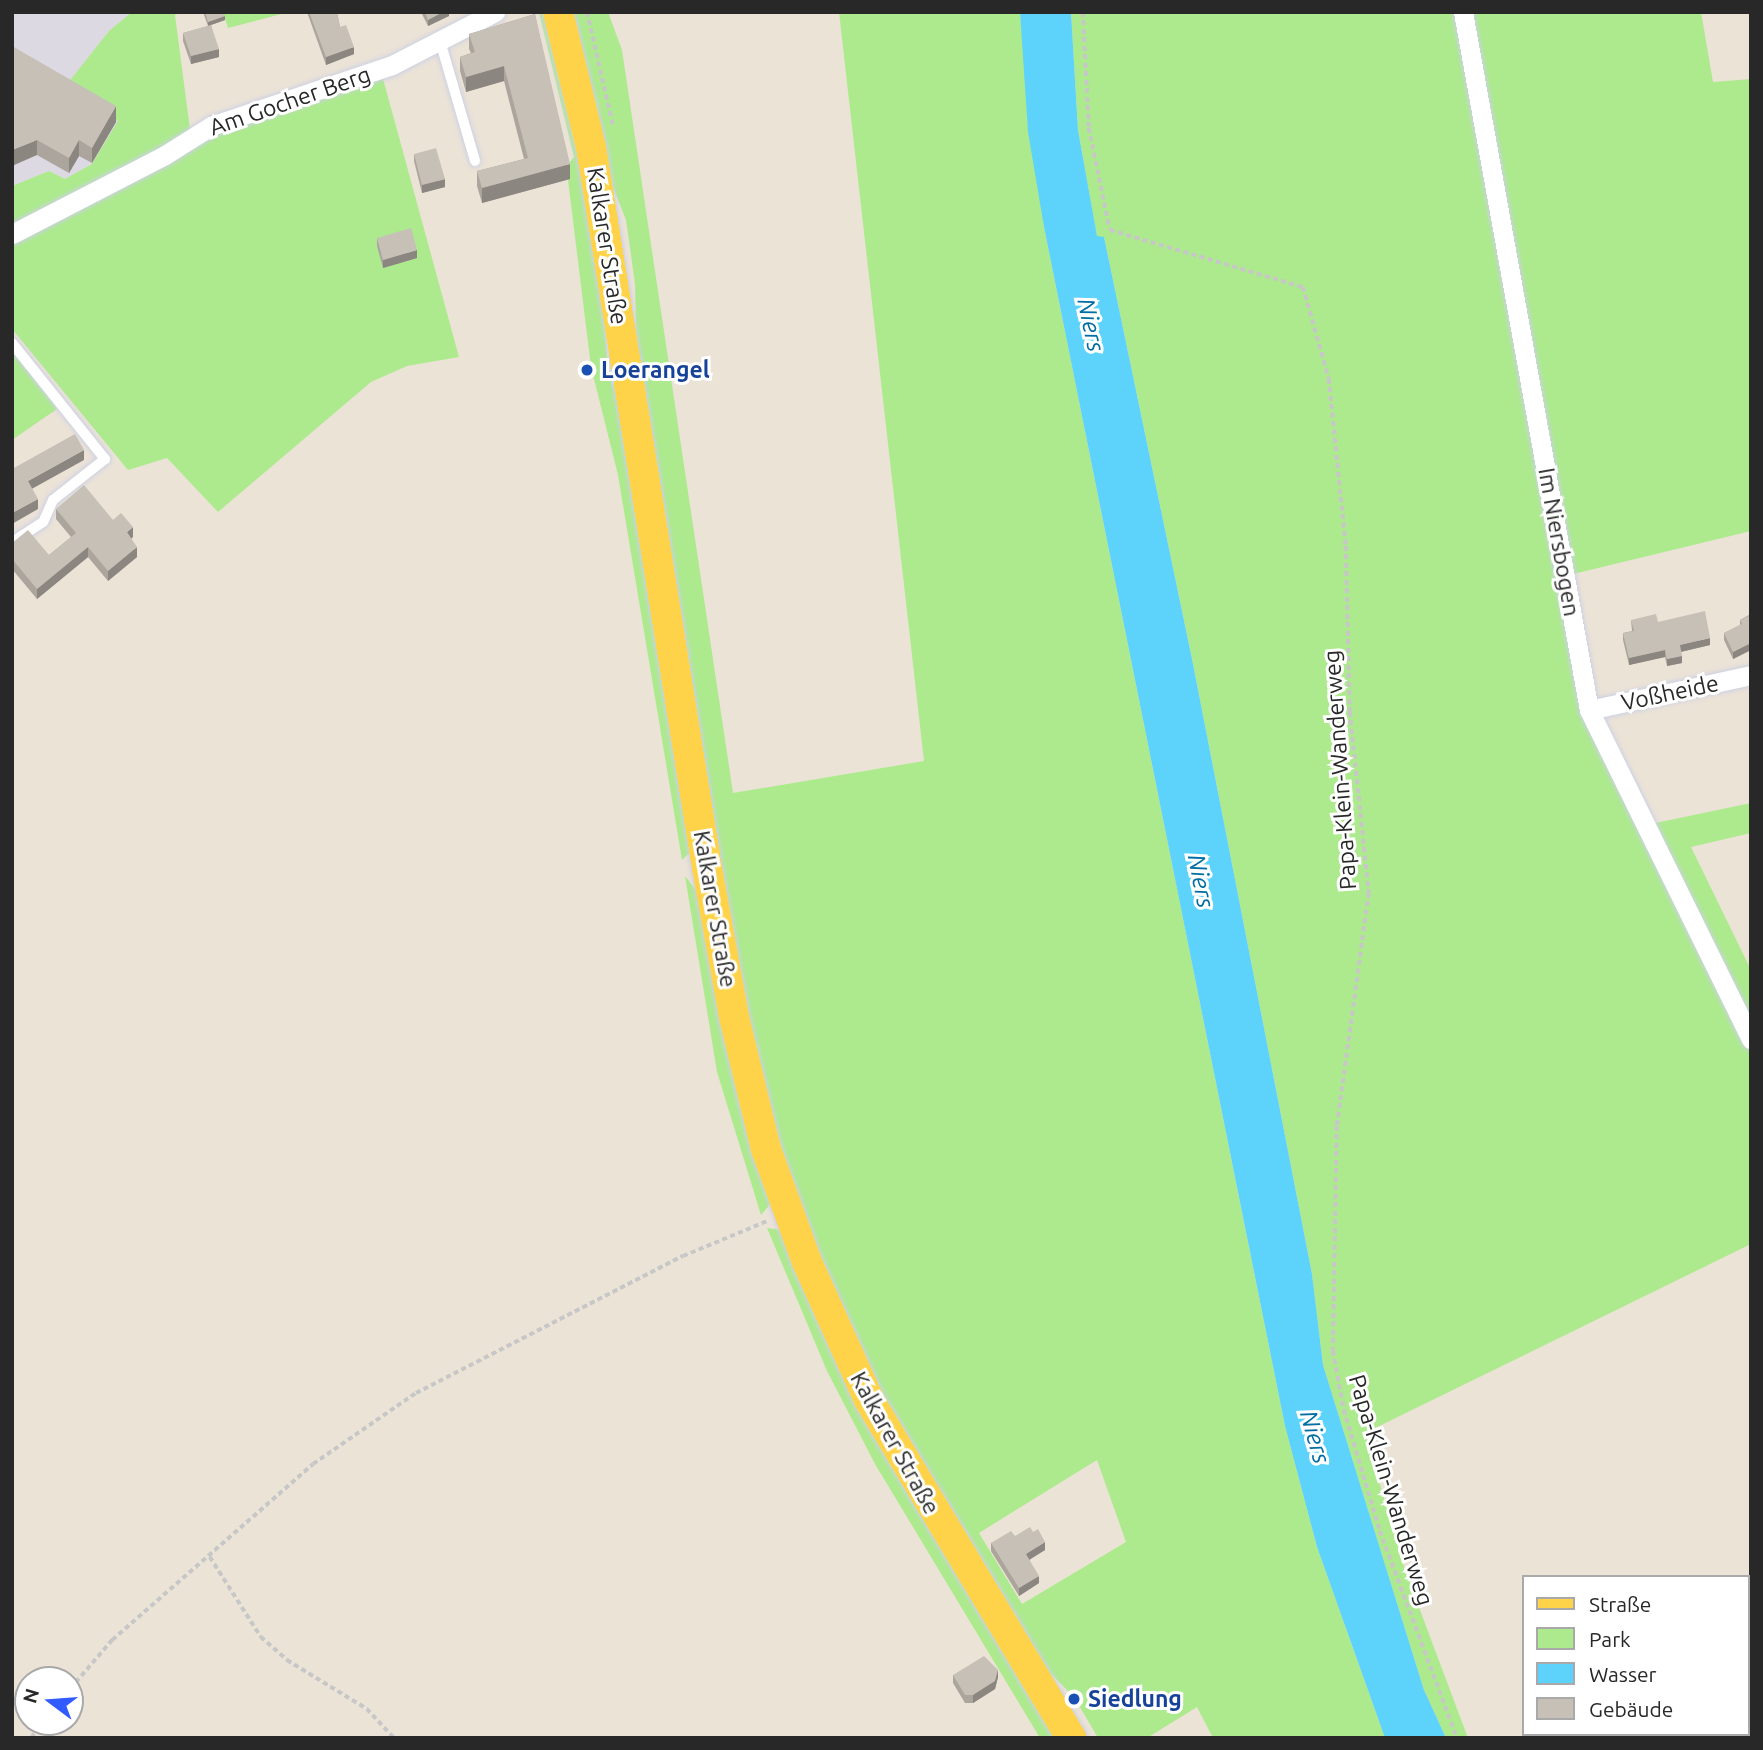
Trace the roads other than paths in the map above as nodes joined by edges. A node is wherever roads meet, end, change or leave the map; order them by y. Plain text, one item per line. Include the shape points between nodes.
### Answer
1 (495, 12) edge
2 (558, 12) edge
3 (1463, 12) edge
4 (440, 41) junction
5 (475, 161) dead end
6 (12, 234) edge
7 (12, 343) edge
8 (12, 542) edge
9 (1751, 675) edge
10 (1589, 710) junction
11 (1751, 1039) edge
12 (1071, 1738) edge

1 - 4 street, Am Gocher Berg
2 - 12 main road, Kalkarer Straße via 591,147 734,1017 766,1149 788,1213 869,1401
3 - 10 street, Im Niersbogen
4 - 5 lane
4 - 6 street, Am Gocher Berg via 392,65 211,126 165,155
7 - 8 lane via 105,459 53,500 43,522
9 - 10 street, Voßheide
10 - 11 street, Im Niersbogen

